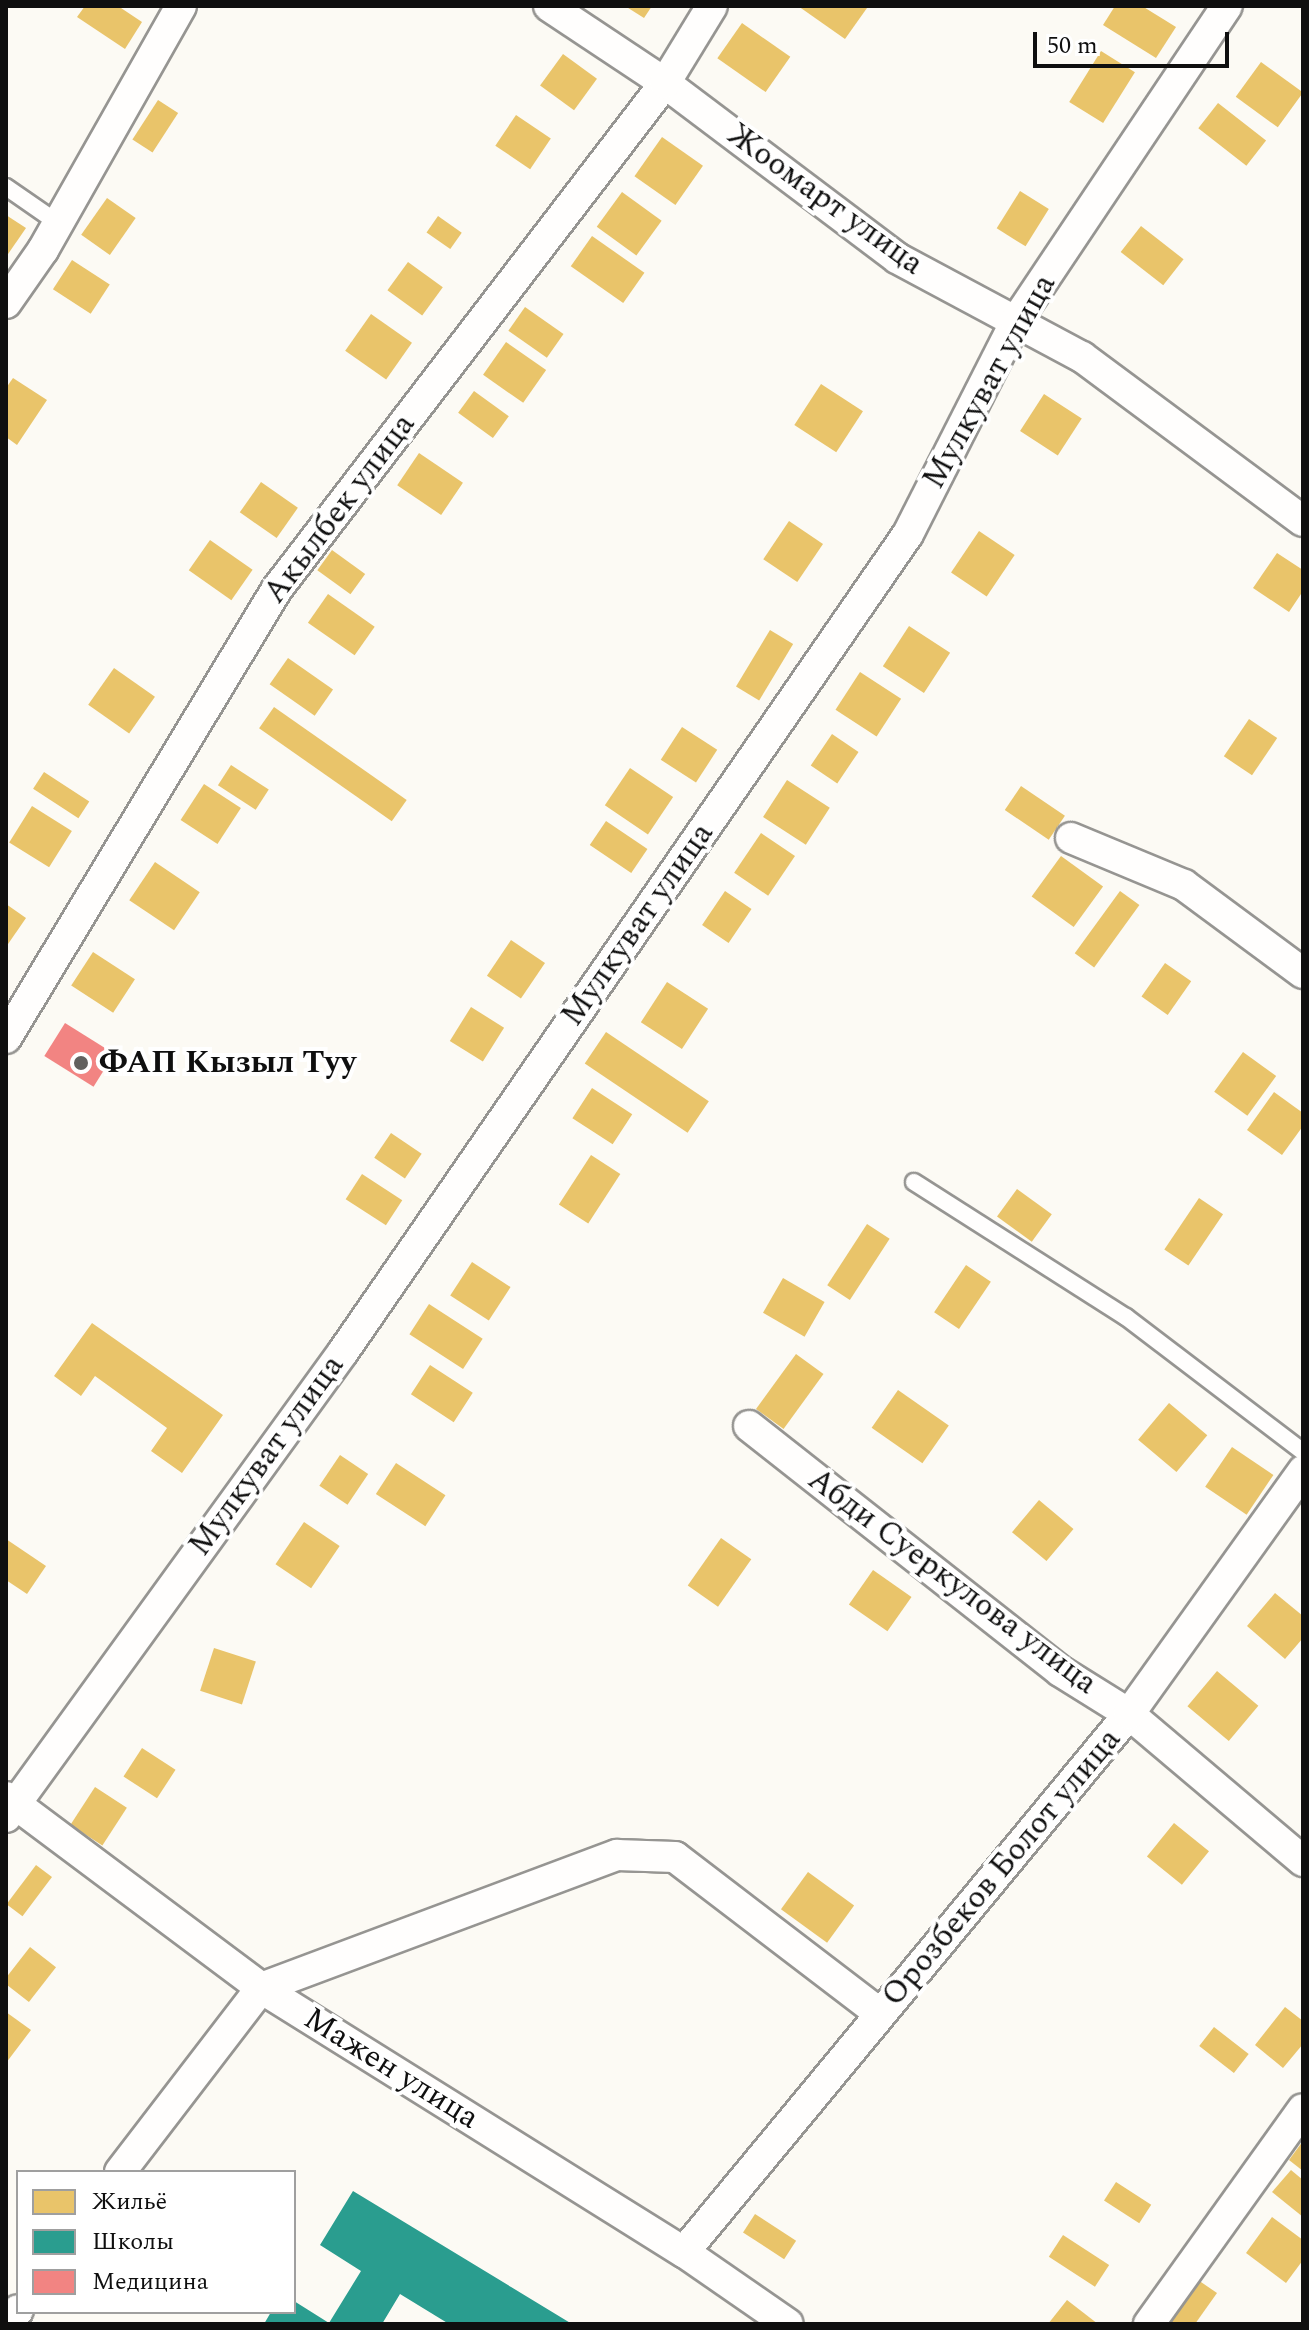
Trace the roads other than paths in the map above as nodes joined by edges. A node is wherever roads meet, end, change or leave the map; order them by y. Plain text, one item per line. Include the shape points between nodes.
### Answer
1 (181, 6) edge
2 (549, 6) edge
3 (712, 6) edge
4 (1227, 6) edge
5 (665, 83) junction
6 (6, 187) edge
7 (58, 223) junction
8 (6, 303) edge
9 (1016, 321) junction
10 (1303, 521) edge
11 (1071, 838) dead end
12 (1303, 973) edge
13 (6, 1038) edge
14 (914, 1182) dead end
15 (749, 1426) dead end
16 (1303, 1452) edge
17 (1303, 1471) edge
18 (1129, 1714) junction
19 (9, 1806) edge
20 (1303, 1861) edge
21 (261, 1988) junction
22 (880, 2014) junction
23 (1303, 2109) edge
24 (122, 2170) edge
25 (684, 2252) junction
26 (788, 2324) edge
27 (1149, 2324) edge

1 - 7 street
2 - 5 street, Жоомарт улица
3 - 5 street, Акылбек улица
4 - 9 street, Мулкуват улица
5 - 9 street, Жоомарт улица via 897,258
5 - 13 street, Акылбек улица via 277,589
6 - 7 lane
7 - 8 street
9 - 10 street, Жоомарт улица via 1082,357
9 - 19 street, Мулкуват улица via 908,534 343,1352
11 - 12 street via 1184,885
14 - 16 lane via 1126,1317
15 - 18 street, Абди Суеркулова улица via 1060,1671
17 - 18 street, Орозбеков Болот улица
18 - 20 street, Абди Суеркулова улица
18 - 22 street, Орозбеков Болот улица
19 - 21 street, Мажен улица
21 - 22 street via 617,1855 638,1853 675,1857 722,1888
21 - 24 street
21 - 25 street, Мажен улица
22 - 25 street, Орозбеков Болот улица
23 - 27 street
25 - 26 street, Мажен улица

